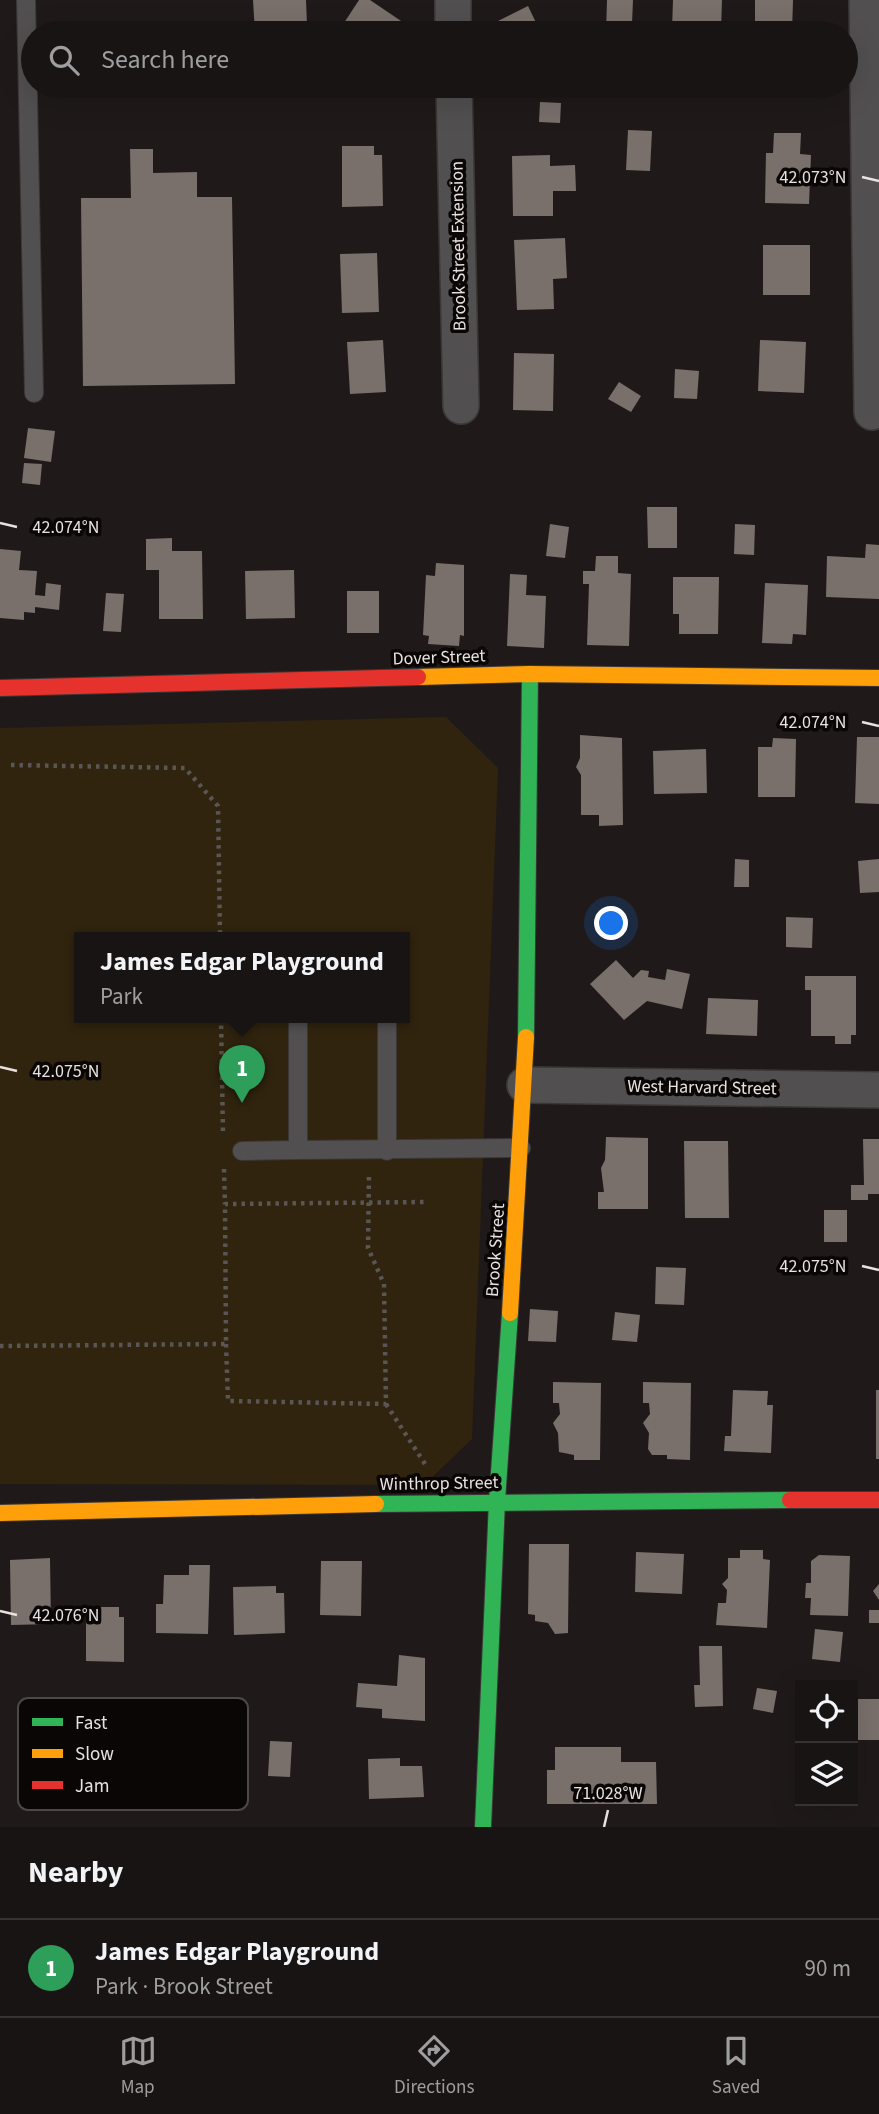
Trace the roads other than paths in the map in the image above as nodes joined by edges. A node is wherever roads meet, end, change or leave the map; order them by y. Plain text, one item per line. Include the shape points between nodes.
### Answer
1 (26, 0) edge
2 (453, 0) edge
3 (867, 0) edge
4 (26, 21) edge
5 (453, 21) edge
6 (28, 98) edge
7 (454, 98) edge
8 (34, 393) dead end
9 (461, 406) dead end
10 (872, 412) dead end
11 (530, 674) junction
12 (879, 678) edge
13 (0, 688) edge
14 (298, 1023) edge
15 (387, 1023) edge
16 (525, 1085) junction
17 (879, 1090) edge
18 (521, 1148) junction
19 (298, 1150) junction
20 (242, 1151) dead end
21 (387, 1151) junction
22 (879, 1500) edge
23 (497, 1501) junction
24 (0, 1513) edge
25 (483, 1827) edge

1 - 4 lane
2 - 5 street
3 - 10 street
6 - 8 lane
7 - 9 street, Brook Street Extension
11 - 12 street, Dover Street
11 - 13 street, Dover Street
11 - 16 street, Brook Street
14 - 19 lane
15 - 21 lane
16 - 17 street, West Harvard Street
16 - 18 street, Brook Street
18 - 21 lane
18 - 23 street, Brook Street
19 - 20 lane
19 - 21 lane
22 - 23 street, Winthrop Street
23 - 24 street, Winthrop Street
23 - 25 street, Brook Street

